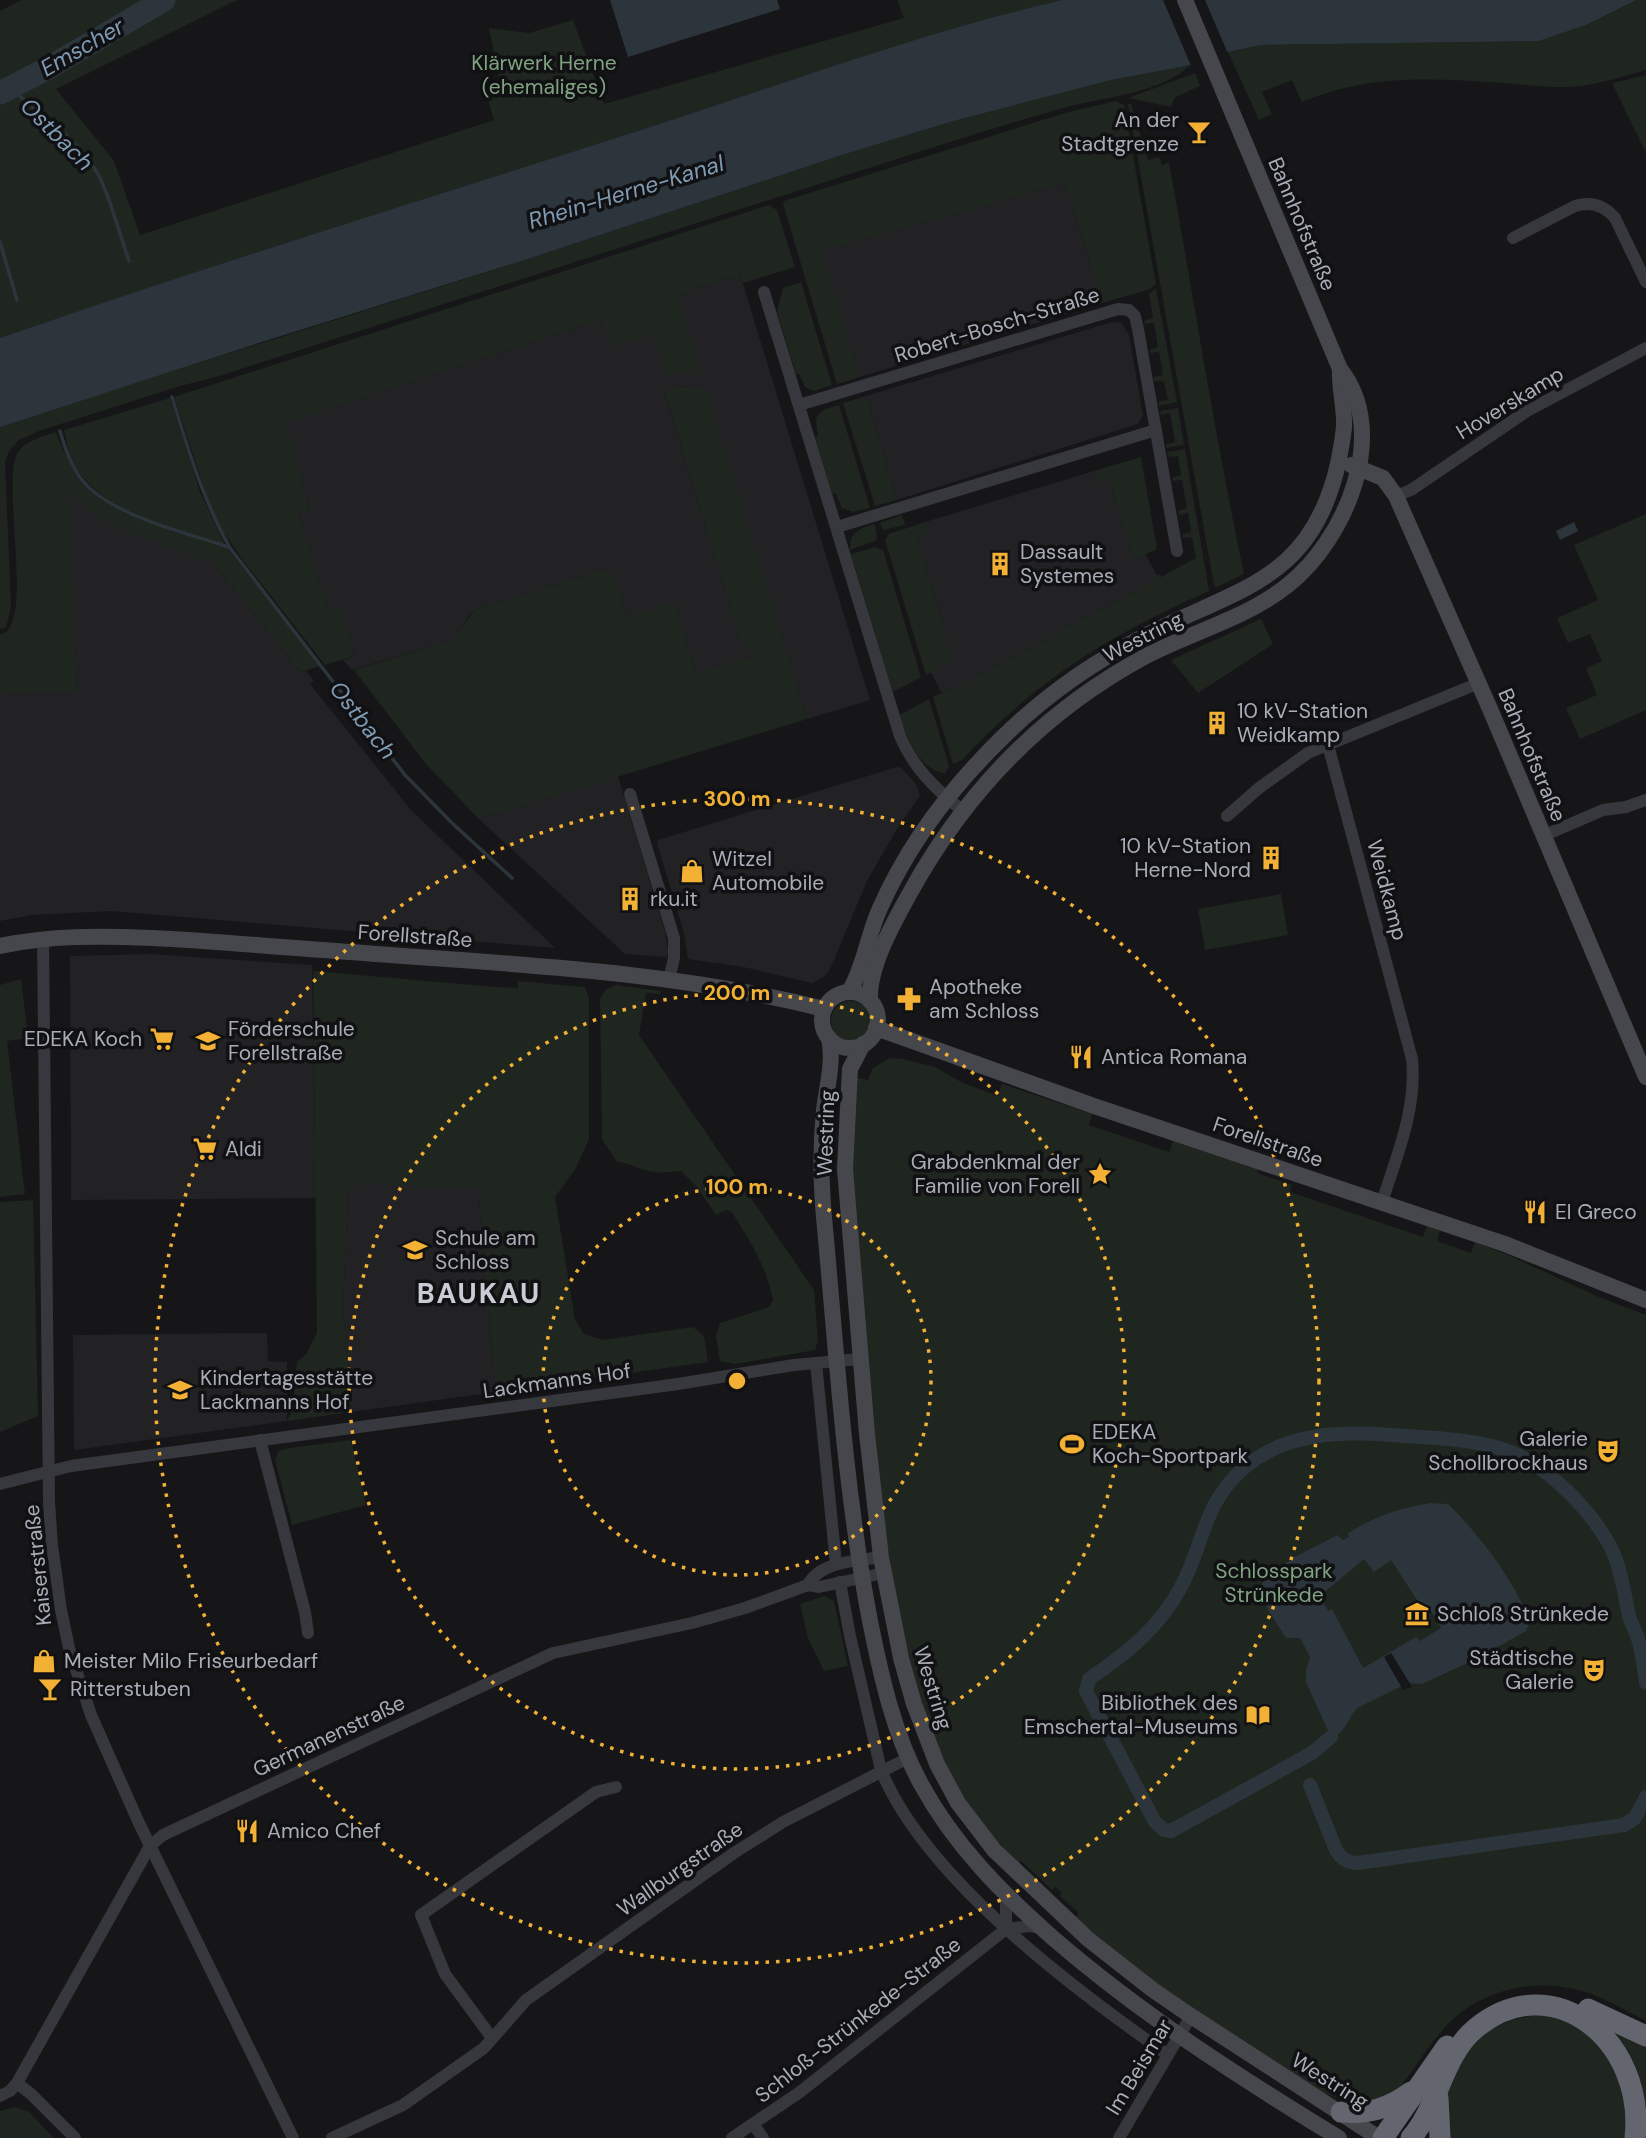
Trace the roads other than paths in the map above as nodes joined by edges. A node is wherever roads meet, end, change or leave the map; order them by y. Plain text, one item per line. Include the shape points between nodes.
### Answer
1 (1185, 0) edge
2 (1513, 238) dead end
3 (1646, 282) edge
4 (764, 292) dead end
5 (1646, 348) edge
6 (1340, 369) junction
7 (799, 405) junction
8 (1156, 430) junction
9 (1339, 460) junction
10 (1358, 467) junction
11 (1396, 496) junction
12 (836, 527) junction
13 (1177, 551) dead end
14 (1479, 682) junction
15 (1328, 745) junction
16 (630, 794) dead end
17 (947, 799) junction
18 (1646, 800) edge
19 (962, 810) junction
20 (1227, 816) dead end
21 (1543, 836) junction
22 (43, 938) junction
23 (0, 946) edge
24 (670, 980) junction
25 (849, 992) junction
26 (870, 1000) junction
27 (824, 1009) junction
28 (876, 1028) junction
29 (829, 1038) junction
30 (863, 1044) junction
31 (1646, 1077) edge
32 (1382, 1202) junction
33 (1646, 1300) edge
34 (860, 1359) junction
35 (837, 1361) junction
36 (816, 1363) junction
37 (260, 1440) junction
38 (50, 1470) junction
39 (0, 1484) edge
40 (859, 1560) junction
41 (836, 1564) junction
42 (882, 1565) junction
43 (862, 1578) junction
44 (840, 1582) junction
45 (808, 1585) junction
46 (308, 1633) dead end
47 (908, 1758) junction
48 (881, 1770) junction
49 (616, 1787) dead end
50 (150, 1846) junction
51 (1006, 1895) junction
52 (1042, 1928) junction
53 (1006, 1929) junction
54 (1191, 2016) junction
55 (1646, 2036) edge
56 (1179, 2037) junction
57 (492, 2038) junction
58 (1168, 2055) junction
59 (17, 2083) junction
60 (1428, 2088) junction
61 (0, 2096) edge
62 (1341, 2112) junction
63 (754, 2124) junction
64 (75, 2138) edge
65 (293, 2138) edge
66 (332, 2138) edge
67 (732, 2138) edge
68 (763, 2138) edge
69 (1119, 2138) edge
70 (1339, 2138) edge
71 (1381, 2138) edge
72 (1411, 2138) edge
73 (1440, 2138) edge
74 (1635, 2138) edge

1 - 6 main road, Bahnhofstraße
2 - 3 street via 1575,206 1596,205 1615,218
4 - 7 street
5 - 11 street, Hoverskamp via 1527,411
6 - 9 main road, Westring via 1344,427
6 - 10 main road, Bahnhofstraße via 1359,409 1362,439
7 - 8 street, Robert-Bosch-Straße via 1118,309 1135,316
7 - 12 street
8 - 12 street
8 - 13 street, Robert-Bosch-Straße
9 - 10 main road, Bahnhofstraße
9 - 17 main road, Westring via 1325,504 1306,540 1278,569 1254,586 1136,640 1077,677 1020,721
10 - 11 main road, Bahnhofstraße via 1383,478
10 - 19 main road, Westring via 1334,534 1288,586 1089,690 1034,734
11 - 14 main road, Bahnhofstraße
12 - 17 street via 908,756
14 - 15 street
14 - 21 main road, Bahnhofstraße
15 - 20 street via 1308,753
15 - 32 street, Weidkamp via 1412,1059 1414,1092 1409,1119
16 - 24 street via 674,938
17 - 19 street
17 - 25 main road, Westring via 895,878 870,930
18 - 21 street via 1603,810
19 - 26 main road, Westring via 897,918 873,975
21 - 31 main road, Bahnhofstraße
22 - 23 main road, Forellstraße
22 - 24 main road, Forellstraße via 200,940
22 - 38 street, Kaiserstraße
24 - 27 main road, Forellstraße
25 - 26 main road
25 - 27 main road via 834,997
26 - 28 main road via 877,1013
27 - 29 main road via 822,1024
28 - 30 main road
28 - 32 main road, Forellstraße
29 - 30 main road via 845,1047
29 - 35 main road, Westring via 832,1060 823,1126 822,1184
30 - 34 main road, Westring via 850,1069 845,1169
32 - 33 main road, Forellstraße
34 - 35 street, Lackmanns Hof
34 - 42 main road, Westring
35 - 36 street, Lackmanns Hof
35 - 40 main road, Westring
36 - 37 street, Lackmanns Hof
36 - 41 street
37 - 38 street, Lackmanns Hof
37 - 46 street
38 - 39 street, Lackmanns Hof
38 - 50 street, Kaiserstraße via 57,1592 69,1648 92,1715
40 - 41 street, Germanenstraße
40 - 42 street, Germanenstraße
40 - 43 main road, Westring
41 - 45 street, Germanenstraße via 813,1575
42 - 43 street, Germanenstraße
42 - 54 main road, Westring via 914,1704 958,1803 994,1850 1030,1886 1088,1938
43 - 44 street, Germanenstraße
43 - 47 main road, Westring via 876,1651
44 - 45 street, Germanenstraße
44 - 48 street
45 - 50 street, Germanenstraße via 692,1623 553,1653 173,1830
47 - 48 street, Wallburgstraße
47 - 51 main road, Westring via 955,1838
48 - 53 street via 923,1840
48 - 57 street, Wallburgstraße via 734,1853 526,2000
49 - 57 street via 596,1792 421,1915 445,1974
50 - 59 street, Germanenstraße
50 - 65 street, Kaiserstraße
51 - 52 main road, Westring
51 - 53 street
52 - 53 street
52 - 56 main road, Westring
53 - 58 street
53 - 63 street, Schloß-Strünkede-Straße
54 - 56 street, Im Beismar
54 - 62 main road, Westring
55 - 60 highway via 1574,2004 1547,1998 1514,2001 1484,2012 1459,2031
56 - 58 street, Im Beismar
56 - 70 main road, Westring
57 - 66 street, Wallburgstraße via 403,2105
58 - 69 street, Im Beismar
59 - 61 street, Germanenstraße
59 - 64 street
60 - 62 highway via 1385,2108
60 - 71 highway
60 - 72 highway via 1425,2117
60 - 73 highway
60 - 74 highway via 1460,2045 1488,2020 1528,2007 1558,2008 1594,2022 1623,2051 1640,2098
62 - 71 main road, Westring
63 - 67 street, Schloß-Strünkede-Straße
63 - 68 street

